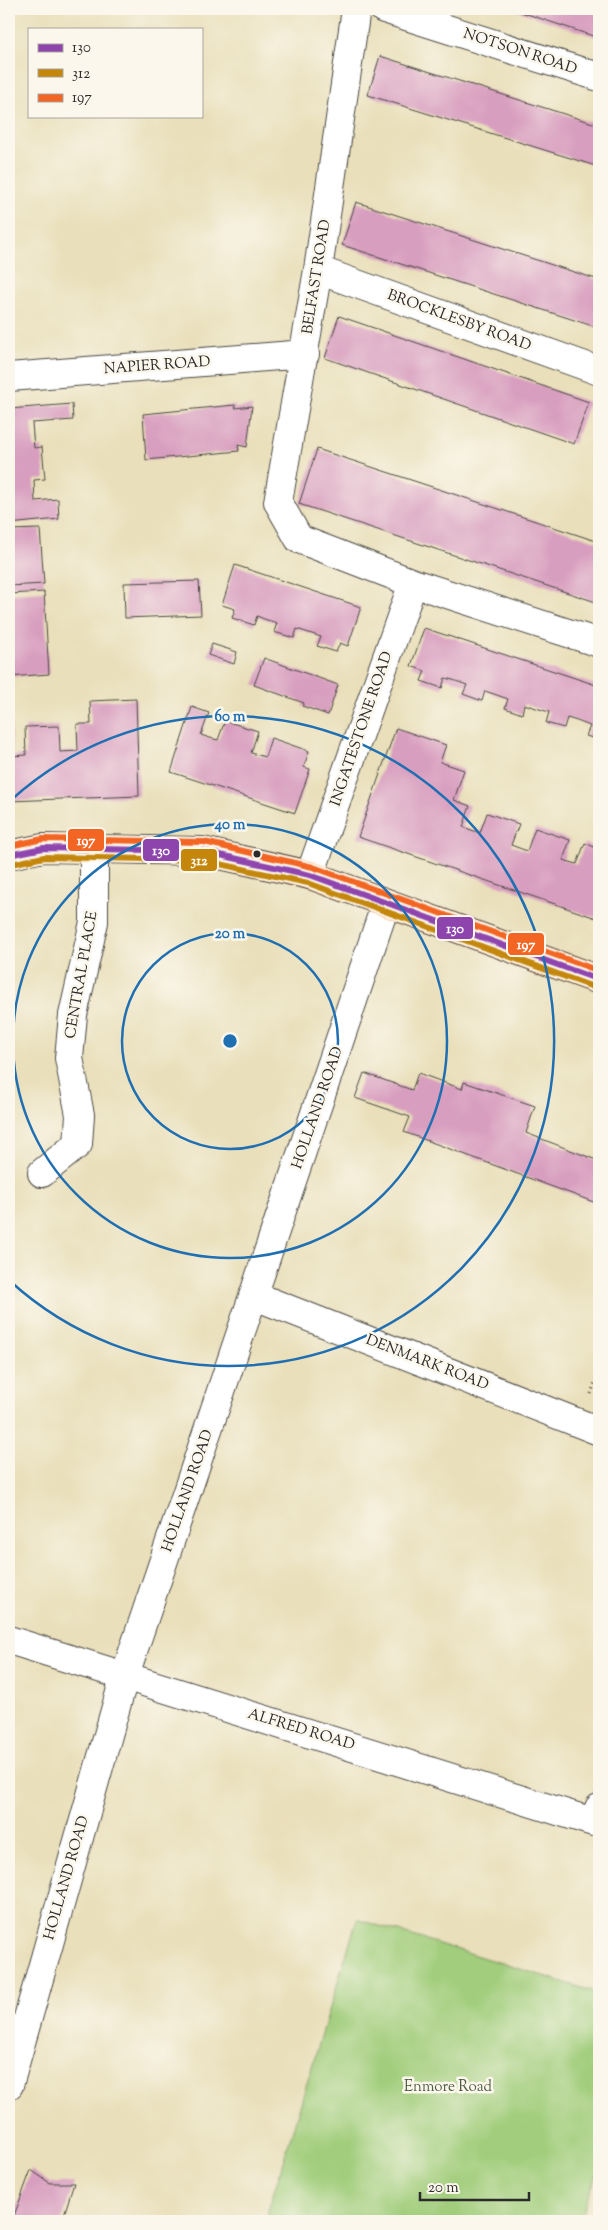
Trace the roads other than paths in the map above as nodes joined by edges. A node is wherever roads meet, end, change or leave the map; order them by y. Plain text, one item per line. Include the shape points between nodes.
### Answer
1 (356, 9) edge
2 (384, 9) edge
3 (599, 77) edge
4 (318, 270) junction
5 (305, 354) junction
6 (599, 371) edge
7 (9, 377) edge
8 (413, 583) junction
9 (599, 643) edge
10 (94, 849) junction
11 (9, 855) edge
12 (310, 875) junction
13 (386, 903) junction
14 (599, 980) edge
15 (42, 1173) dead end
16 (254, 1296) junction
17 (599, 1431) edge
18 (9, 1640) edge
19 (124, 1675) junction
20 (596, 1815) edge
21 (9, 2085) edge

1 - 4 street, BELFAST ROAD
2 - 3 street, NOTSON ROAD
4 - 5 street, BELFAST ROAD
4 - 6 street, BROCKLESBY ROAD
5 - 7 street, NAPIER ROAD
5 - 8 street, BELFAST ROAD via 278,502 299,540
8 - 9 street
8 - 12 street, INGATESTONE ROAD
10 - 11 main road via 43,848
10 - 12 main road via 202,851
10 - 15 street, CENTRAL PLACE via 94,922 73,1015 69,1058 80,1115 78,1144
12 - 13 main road
13 - 14 main road
13 - 16 street, HOLLAND ROAD
16 - 17 street, DENMARK ROAD
16 - 19 street, HOLLAND ROAD
18 - 19 street, ALFRED ROAD
19 - 20 street, ALFRED ROAD
19 - 21 street, HOLLAND ROAD

